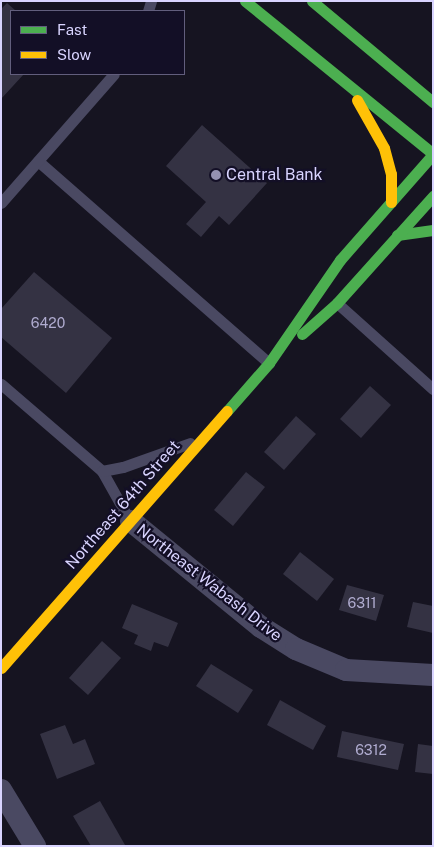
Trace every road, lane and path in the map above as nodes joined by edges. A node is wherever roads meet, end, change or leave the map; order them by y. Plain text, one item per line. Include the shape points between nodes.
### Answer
1 (245, 1) edge
2 (312, 1) edge
3 (113, 75) edge
4 (350, 88) junction
5 (433, 102) edge
6 (433, 154) edge
7 (38, 161) junction
8 (433, 196) edge
9 (391, 202) junction
10 (1, 203) edge
11 (433, 230) edge
12 (398, 235) junction
13 (337, 303) junction
14 (269, 363) junction
15 (1, 384) edge
16 (433, 389) edge
17 (203, 438) junction
18 (102, 471) junction
19 (130, 521) junction
20 (1, 668) edge
21 (433, 675) edge
22 (1, 790) edge
23 (35, 846) edge

1 - 4 street
2 - 5 street
3 - 7 lane
4 - 6 street
4 - 9 street via 384,148 391,174
6 - 9 street, Northeast 64th Street
7 - 10 lane
7 - 14 lane
8 - 12 street, Northeast 64th Street
9 - 14 street, Northeast 64th Street via 340,260
11 - 12 street
12 - 13 street, Northeast 64th Street
13 - 14 street, Northeast 64th Street
13 - 16 lane
14 - 17 street, Northeast 64th Street
15 - 18 lane
17 - 18 lane via 123,467
17 - 19 street, Northeast 64th Street
18 - 19 lane
19 - 20 street, Northeast 64th Street
19 - 21 street, Northeast Wabash Drive via 261,627 296,649 346,670
22 - 23 street

